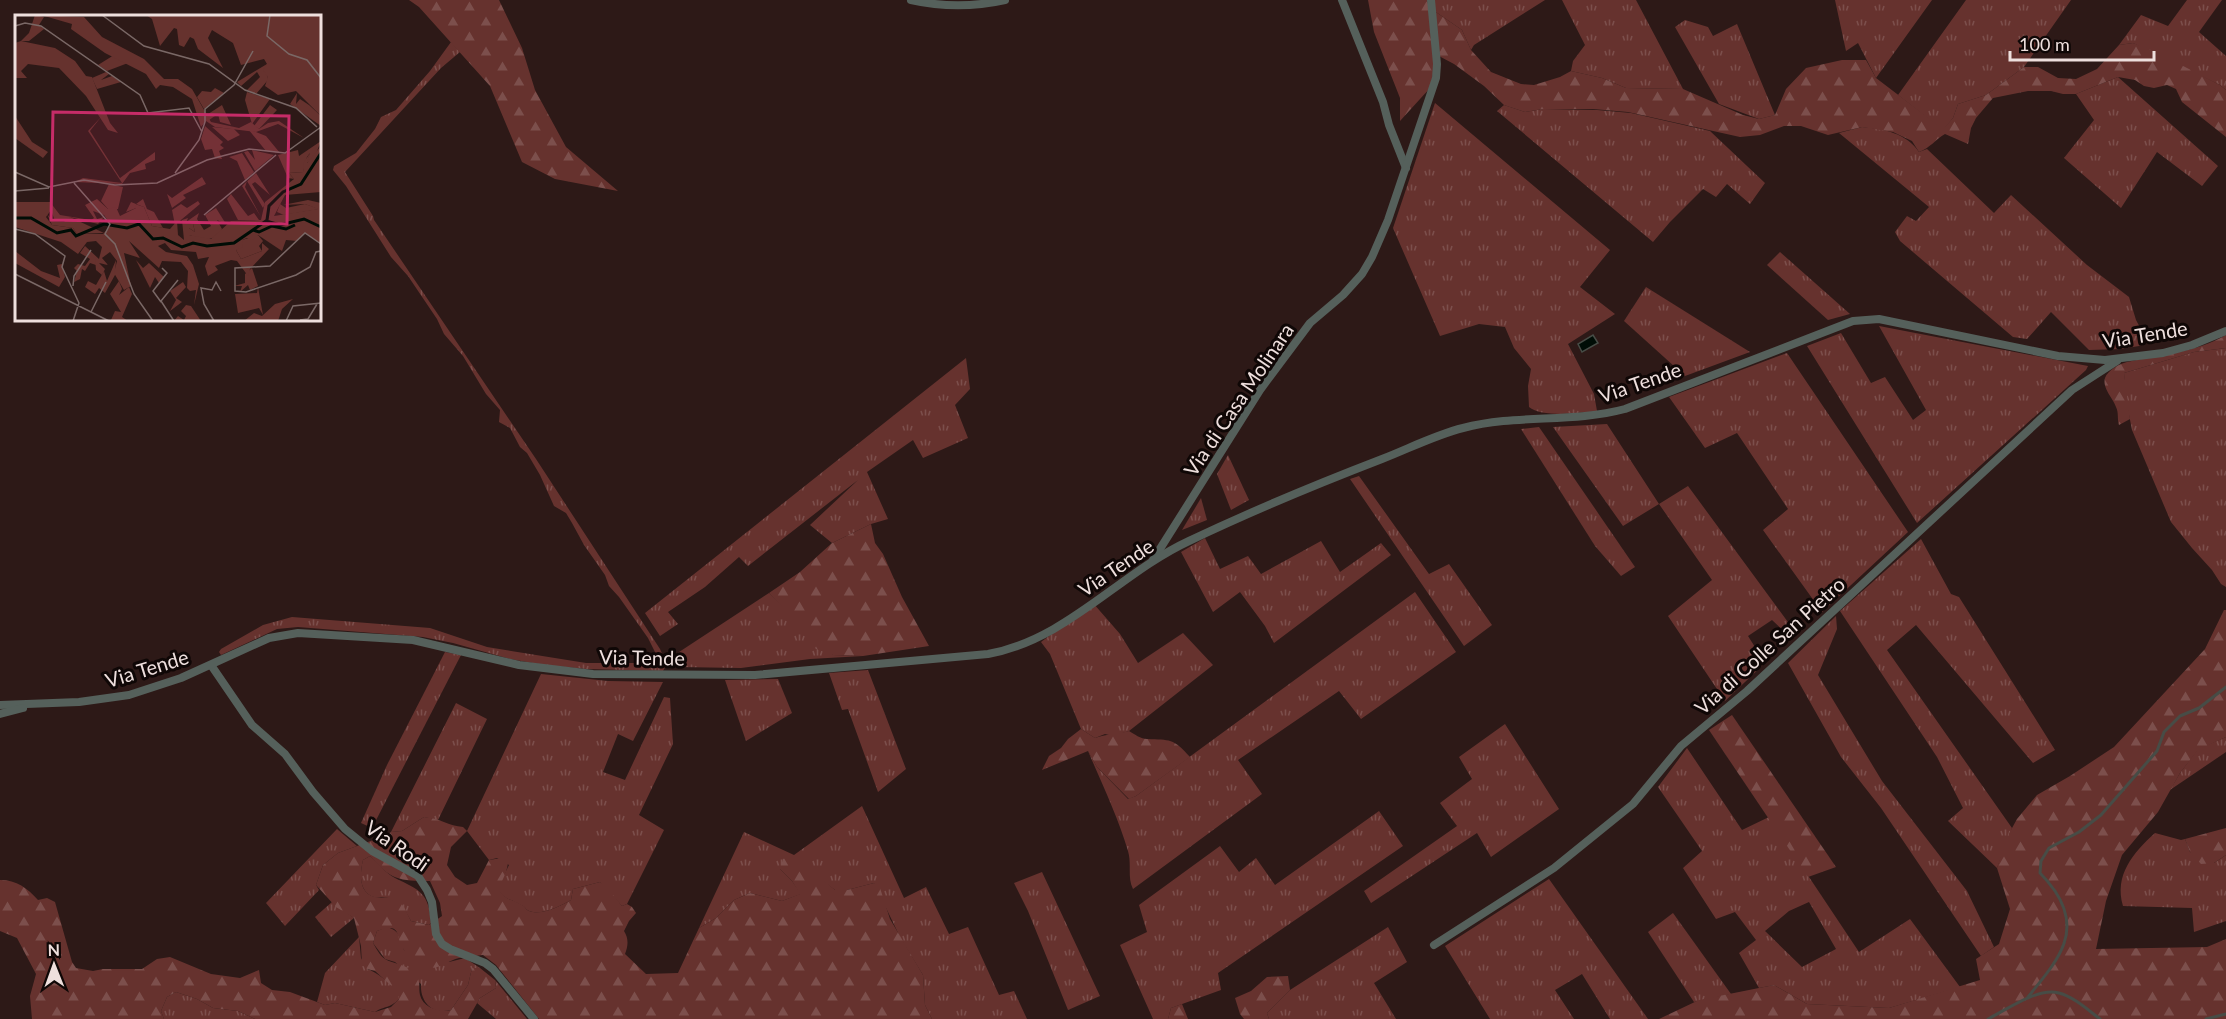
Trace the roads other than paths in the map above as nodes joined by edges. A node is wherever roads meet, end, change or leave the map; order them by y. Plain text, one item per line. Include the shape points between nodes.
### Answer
1 (911, 0) edge
2 (1005, 0) edge
3 (1342, 0) edge
4 (1431, 0) edge
5 (1406, 168) junction
6 (2226, 331) edge
7 (2120, 359) junction
8 (1153, 561) junction
9 (211, 665) junction
10 (34, 704) junction
11 (0, 705) edge
12 (0, 714) edge
13 (1434, 945) dead end
14 (534, 1019) edge

1 - 2 street via 946,6
3 - 5 street
4 - 5 street, Via di Casa Molinara via 1437,71
5 - 8 street, Via di Casa Molinara via 1380,242 1362,273 1310,324 1260,390
6 - 7 street, Via Tende via 2192,345
7 - 8 street, Via Tende via 2058,356 1879,318 1853,321 1625,409 1461,428 1189,541
7 - 13 street, Via di Colle San Pietro via 2073,390 1747,691 1681,746 1625,811 1554,868
8 - 9 street, Via Tende via 1044,635 988,654 755,675 593,674 519,665 413,640 298,633 269,638
9 - 10 street, Via Tende via 129,695
9 - 14 street, Via Rodi via 252,725 285,754 345,830 372,851 418,876 432,902 436,934 442,944 485,963
10 - 11 street, Via Tende
10 - 12 street

